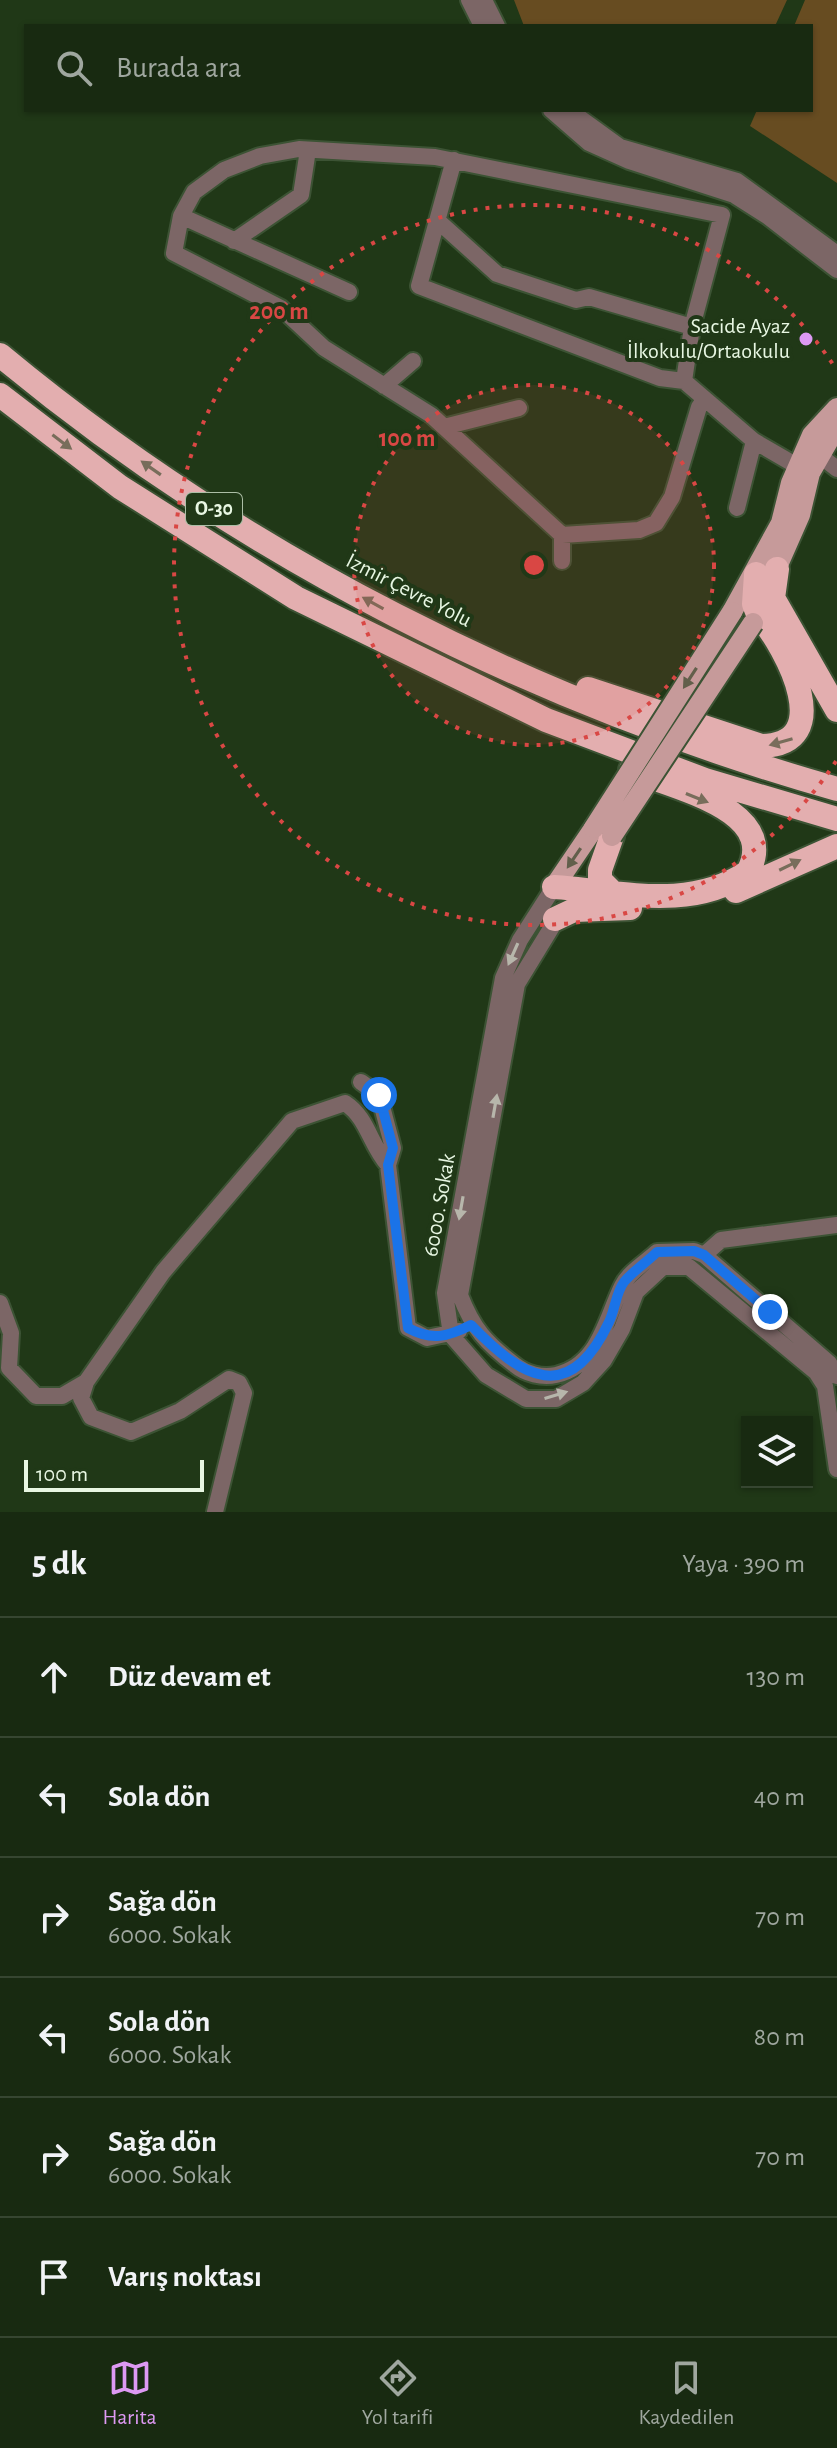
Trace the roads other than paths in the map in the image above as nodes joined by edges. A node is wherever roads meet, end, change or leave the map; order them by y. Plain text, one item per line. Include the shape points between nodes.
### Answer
1 (469, 0) edge
2 (484, 0) edge
3 (481, 24) edge
4 (496, 24) edge
5 (553, 112) edge
6 (572, 112) edge
7 (308, 150) junction
8 (454, 160) junction
9 (181, 216) junction
10 (438, 221) junction
11 (234, 241) junction
12 (837, 254) edge
13 (837, 270) edge
14 (349, 292) dead end
15 (692, 327) junction
16 (0, 355) edge
17 (413, 361) dead end
18 (684, 381) junction
19 (384, 386) junction
20 (0, 395) edge
21 (705, 399) junction
22 (519, 408) dead end
23 (837, 408) edge
24 (837, 426) edge
25 (444, 427) junction
26 (754, 441) junction
27 (819, 455) junction
28 (797, 466) junction
29 (837, 469) edge
30 (737, 508) dead end
31 (562, 535) junction
32 (562, 561) dead end
33 (766, 571) junction
34 (757, 611) junction
35 (443, 638) junction
36 (429, 663) junction
37 (837, 710) edge
38 (837, 789) edge
39 (837, 819) edge
40 (603, 832) junction
41 (837, 846) edge
42 (569, 892) junction
43 (615, 900) junction
44 (555, 919) junction
45 (361, 1082) dead end
46 (388, 1165) junction
47 (837, 1225) edge
48 (704, 1255) junction
49 (0, 1303) edge
50 (471, 1325) junction
51 (451, 1335) junction
52 (830, 1366) edge
53 (86, 1382) junction
54 (837, 1469) edge
55 (215, 1512) edge

1 - 3 street
2 - 4 street
5 - 13 street via 589,143 734,195
6 - 12 street via 620,147 737,181
7 - 8 street
7 - 9 street via 260,156 224,170 194,192
7 - 11 street via 301,195
8 - 10 street
8 - 15 street via 722,215
9 - 11 street
9 - 19 street via 174,253 281,308 324,348
10 - 15 street via 497,274 576,300 589,297
10 - 18 street via 419,286 660,378
11 - 14 street
15 - 18 street
35 -> 16 highway, İzmir Çevre Yolu / O-30 via 286,554 165,478
17 - 19 street
18 - 21 street
19 - 25 street
20 -> 36 highway, O-30 via 120,487 296,598
21 - 26 street
21 - 31 street via 672,497 656,523 639,530
22 - 25 street
23 - 28 main road via 812,435
24 - 27 main road
25 - 31 street
26 - 28 street
26 - 30 street
27 - 29 street
27 - 33 main road via 800,515
28 - 33 main road
31 - 32 street
33 - 34 main road
33 - 34 highway via 773,598
34 -> 35 highway via 811,694 808,725 776,746 707,730
34 - 37 highway
34 - 40 main road, bridge
35 - 38 highway, İzmir Çevre Yolu / O-30 via 614,716
36 - 39 highway, O-30 via 546,720 705,780
36 -> 43 highway via 506,718 722,807 754,835 754,860 735,881 694,894
40 - 42 main road
40 - 43 highway via 600,880
43 -> 41 highway via 650,910 694,906
42 - 43 highway
42 - 44 street, 6000. Sokak
42 -> 51 street, 6000. Sokak via 520,940 503,978 445,1293
43 - 44 highway
50 -> 44 street, 6000. Sokak via 460,1295 517,984
45 - 46 street via 379,1095 393,1148
46 - 51 street via 408,1328 427,1338
46 - 53 street via 376,1152 360,1113 345,1103 292,1121 163,1272
47 - 48 street via 721,1240
48 - 50 street via 657,1252 623,1283 609,1323 574,1371 549,1376 524,1372
48 - 52 street
49 - 53 street via 11,1333 9,1368 28,1391 62,1396
50 - 51 street
51 -> 52 street via 486,1375 526,1399 556,1399 583,1383 604,1360 636,1292 663,1267 689,1267
52 - 54 street via 825,1386
53 - 55 street via 81,1398 91,1417 131,1432 180,1411 218,1383 239,1383 244,1393

